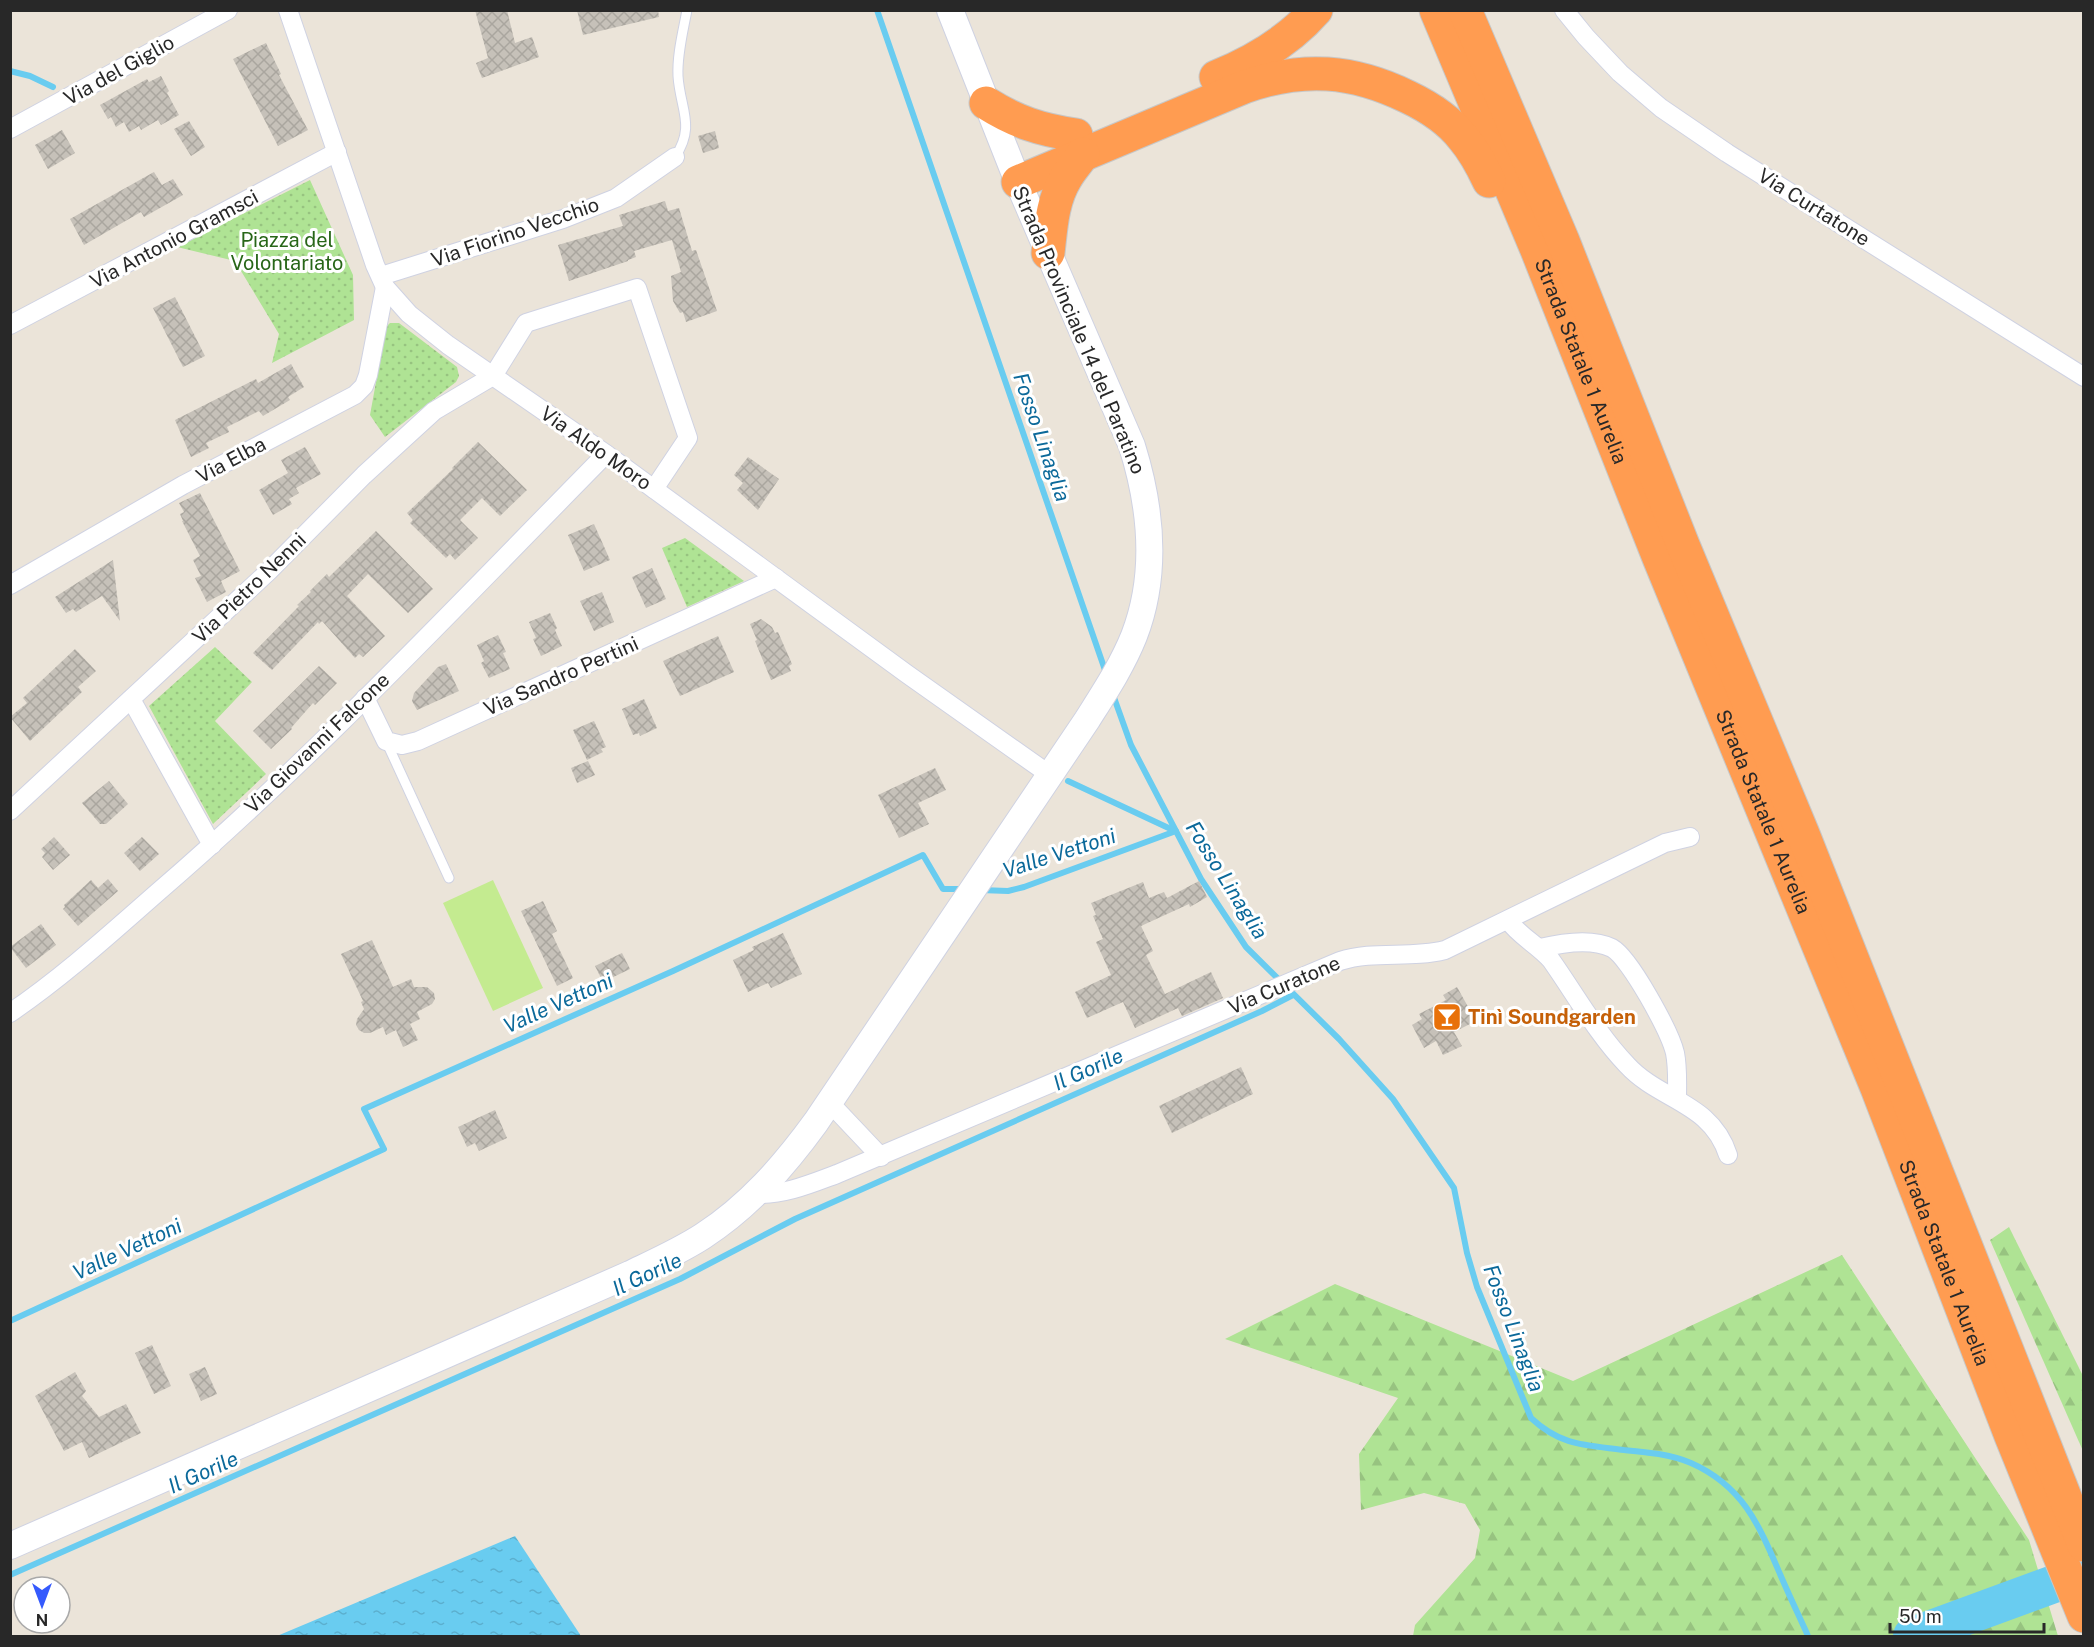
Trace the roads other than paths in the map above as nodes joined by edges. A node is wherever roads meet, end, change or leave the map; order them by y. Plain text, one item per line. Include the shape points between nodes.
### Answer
1 (228, 10) edge
2 (687, 10) edge
3 (950, 10) edge
4 (1316, 10) edge
5 (1436, 10) edge
6 (1465, 10) edge
7 (1564, 10) edge
8 (289, 11) edge
9 (986, 103) junction
10 (10, 129) edge
11 (1080, 144) junction
12 (337, 152) junction
13 (675, 157) joint
14 (1014, 172) junction
15 (1537, 250) junction
16 (1048, 253) junction
17 (383, 281) junction
18 (10, 325) edge
19 (494, 376) junction
20 (2084, 377) edge
21 (606, 454) junction
22 (654, 489) junction
23 (776, 578) junction
24 (10, 585) edge
25 (365, 698) junction
26 (131, 699) junction
27 (386, 741) junction
28 (1050, 775) junction
29 (10, 811) edge
30 (1690, 837) dead end
31 (212, 845) junction
32 (448, 878) dead end
33 (1508, 920) junction
34 (1540, 948) junction
35 (10, 1013) edge
36 (1677, 1099) junction
37 (830, 1102) junction
38 (1728, 1155) dead end
39 (881, 1157) junction
40 (755, 1194) junction
41 (2023, 1431) junction
42 (2084, 1545) edge
43 (10, 1546) edge
44 (2084, 1616) edge

1 - 10 street, Via del Giglio
2 - 13 lane via 678,57 686,126
3 - 9 main road, Strada Provinciale 14 del Paratino
4 - 11 highway via 1285,39 1247,63
5 - 15 highway, Strada Statale 1 Aurelia
6 - 41 highway, Strada Statale 1 Aurelia via 1563,241 1901,1080
7 - 20 street, Via Curtatone via 1620,73 1661,108
8 - 12 street, Via Aldo Moro
9 - 11 highway via 1032,127
9 - 14 main road, Strada Provinciale 14 del Paratino
11 - 14 highway
11 - 15 highway via 1262,81 1309,73 1352,76 1415,100 1452,126 1478,160 1513,238
11 - 16 highway via 1057,196
12 - 17 street, Via Aldo Moro
12 - 18 street, Via Antonio Gramsci
13 - 17 street, Via Fiorino Vecchio via 616,198
14 - 16 main road, Strada Provinciale 14 del Paratino
15 - 41 highway, Strada Statale 1 Aurelia via 1877,1088
16 - 28 main road, Strada Provinciale 14 del Paratino via 1132,446 1142,478 1150,549 1148,581 1125,656
17 - 19 street, Via Aldo Moro via 409,314
17 - 24 street, Via Elba via 368,375 355,395 183,485
19 - 21 street, Via Aldo Moro
19 - 22 street via 526,323 637,288 688,438
19 - 26 street, Via Pietro Nenni via 434,411
21 - 22 street, Via Aldo Moro
21 - 25 street, Via Giovanni Falcone
22 - 23 street, Via Aldo Moro
23 - 27 street, Via Sandro Pertini via 418,741 402,745
23 - 28 street, Via Aldo Moro
25 - 27 street
25 - 31 street, Via Giovanni Falcone
26 - 29 street, Via Pietro Nenni
26 - 31 street
27 - 32 lane
28 - 37 main road, Strada Provinciale 14 del Paratino
30 - 33 street, Via Curatone via 1665,843
31 - 35 street, Via Giovanni Falcone via 44,990
33 - 34 street
33 - 39 street, Via Curatone via 1445,950 1351,957
34 - 36 street via 1628,1067
34 - 36 street via 1557,944 1606,945 1627,961 1669,1034 1675,1052
36 - 38 street via 1716,1129
37 - 39 street
37 - 40 main road, Strada Provinciale 14 del Paratino via 798,1147
39 - 40 street, Via Curatone via 792,1191
40 - 43 main road, Strada Provinciale 14 del Paratino via 714,1229 657,1261
41 - 42 highway, Strada Statale 1 Aurelia
41 - 44 highway, Strada Statale 1 Aurelia

